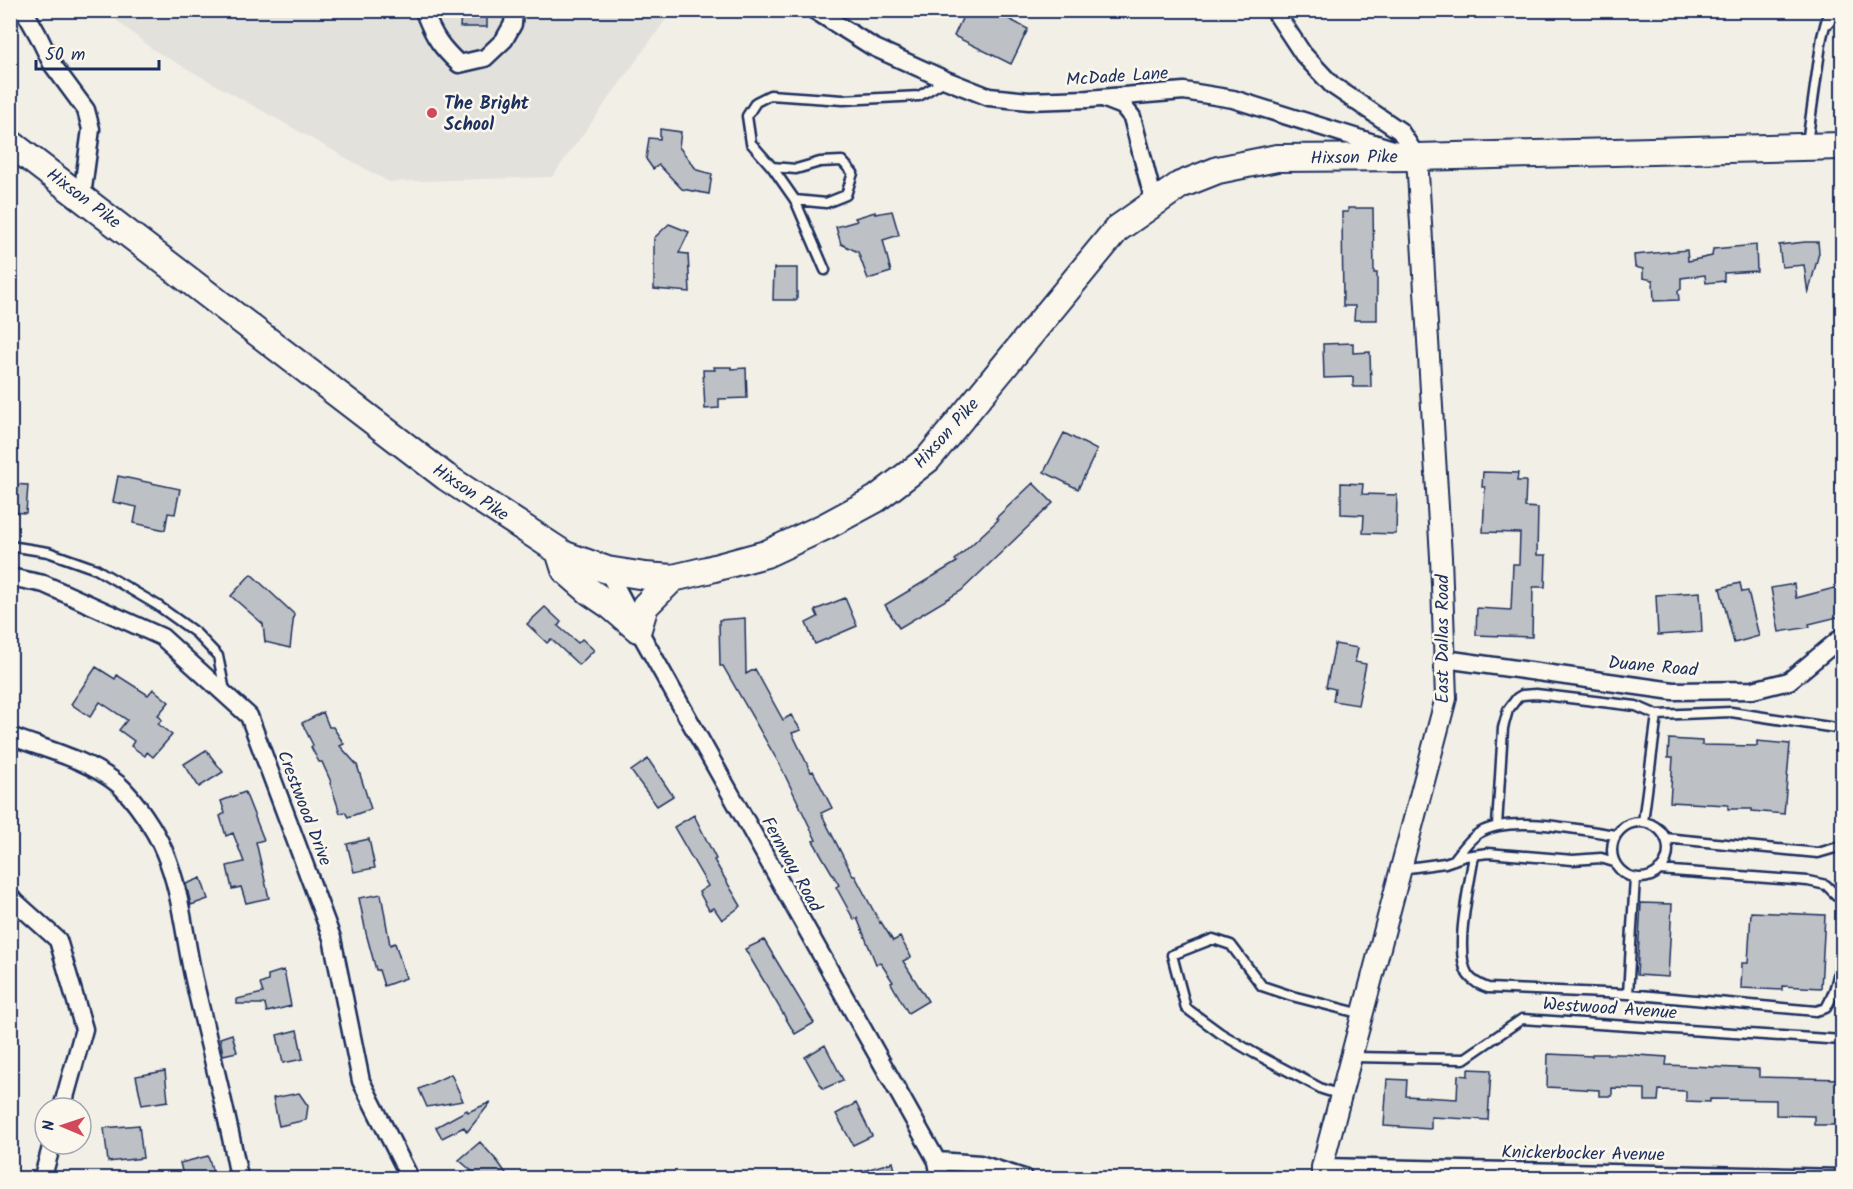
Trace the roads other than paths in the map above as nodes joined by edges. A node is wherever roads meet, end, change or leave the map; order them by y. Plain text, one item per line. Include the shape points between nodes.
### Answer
1 (24, 10) edge
2 (514, 10) edge
3 (1274, 10) edge
4 (1829, 10) edge
5 (1836, 10) edge
6 (824, 13) edge
7 (425, 14) dead end
8 (1822, 37) junction
9 (946, 80) junction
10 (1101, 98) junction
11 (10, 142) edge
12 (1842, 146) edge
13 (1806, 147) junction
14 (1417, 157) junction
15 (772, 167) junction
16 (82, 196) junction
17 (795, 200) junction
18 (1154, 202) junction
19 (825, 270) dead end
20 (10, 546) edge
21 (558, 551) junction
22 (607, 570) junction
23 (10, 577) edge
24 (673, 578) junction
25 (638, 629) junction
26 (1842, 637) edge
27 (1445, 659) junction
28 (226, 695) junction
29 (1657, 715) junction
30 (1842, 729) edge
31 (10, 736) edge
32 (1643, 822) junction
33 (1497, 826) junction
34 (1616, 835) junction
35 (1665, 838) junction
36 (1842, 846) edge
37 (1474, 855) junction
38 (1454, 860) junction
39 (1614, 862) junction
40 (1401, 869) junction
41 (1659, 870) junction
42 (1635, 878) junction
43 (10, 897) edge
44 (1842, 898) edge
45 (1842, 943) edge
46 (1628, 994) junction
47 (1362, 1015) junction
48 (1842, 1040) edge
49 (1351, 1057) junction
50 (1341, 1095) junction
51 (65, 1096) edge
52 (49, 1156) edge
53 (937, 1161) junction
54 (1322, 1173) edge
55 (1842, 1178) edge
56 (44, 1179) edge
57 (239, 1179) edge
58 (410, 1179) edge
59 (940, 1179) edge
60 (1024, 1179) edge

1 - 16 street via 52,64 86,110 92,129
2 - 7 street via 513,24 504,40 485,57 459,63 433,35
3 - 14 street via 1303,54 1332,85 1400,131
4 - 8 lane
5 - 8 lane
6 - 9 street, McDade Lane via 873,47
8 - 13 lane
9 - 10 street, McDade Lane via 989,97 1029,101
9 - 15 lane via 919,96 843,100 771,95 756,102 747,116 751,143
10 - 14 street, McDade Lane via 1185,91 1233,99
10 - 18 street via 1123,106 1132,117
11 - 16 main road, Hixson Pike
12 - 13 main road, Hixson Pike
13 - 14 main road, Hixson Pike
14 - 18 main road, Hixson Pike via 1277,158 1218,170 1180,185
14 - 27 street, East Dallas Road
15 - 17 lane
15 - 17 lane via 796,169 842,161 853,173 846,195 826,203
16 - 21 main road, Hixson Pike via 446,477
17 - 19 lane
18 - 24 main road, Hixson Pike via 1117,229 928,459 876,499 766,554
20 - 28 lane via 48,552 96,569 158,605 196,633 218,656
21 - 22 main road, Hixson Pike
21 - 25 main road via 565,570
22 - 24 main road, Hixson Pike
22 - 25 street, Fernway Road
23 - 28 street, Crestwood Drive via 44,584 162,637
24 - 25 main road via 645,606
25 - 53 street, Fernway Road
26 - 27 street, Duane Road via 1789,681 1753,690 1673,691
27 - 40 street, East Dallas Road via 1446,698
28 - 58 street, Crestwood Drive via 249,716 332,938 361,1081
29 - 30 lane via 1731,712
29 - 32 lane
29 - 33 lane via 1636,706 1536,694 1517,698 1508,710 1503,728
31 - 57 street via 88,764 117,784 144,816 164,849
32 - 34 lane via 1623,827
32 - 35 lane
33 - 34 lane via 1518,823
33 - 38 lane via 1480,832
34 - 39 lane via 1611,853
35 - 36 lane via 1818,853
35 - 41 lane via 1666,861
37 - 38 lane
37 - 39 lane via 1601,858
37 - 46 lane via 1461,945 1463,964 1475,982 1488,988
38 - 40 lane
39 - 42 lane via 1622,873
40 - 47 street, East Dallas Road
41 - 42 lane via 1652,876
41 - 44 lane via 1808,881 1826,885
42 - 46 lane
43 - 51 street via 58,940 84,1029
45 - 46 lane via 1834,995 1826,1008 1816,1011
47 - 49 street, East Dallas Road
47 - 50 lane via 1262,986 1231,945 1213,939 1172,956 1186,1008 1220,1034 1322,1089
48 - 49 lane, Westwood Avenue via 1522,1019 1464,1059
49 - 50 street, East Dallas Road
50 - 54 street, East Dallas Road
52 - 56 street
53 - 59 street, Fernway Road
53 - 60 street via 980,1164
54 - 55 street, Knickerbocker Avenue

